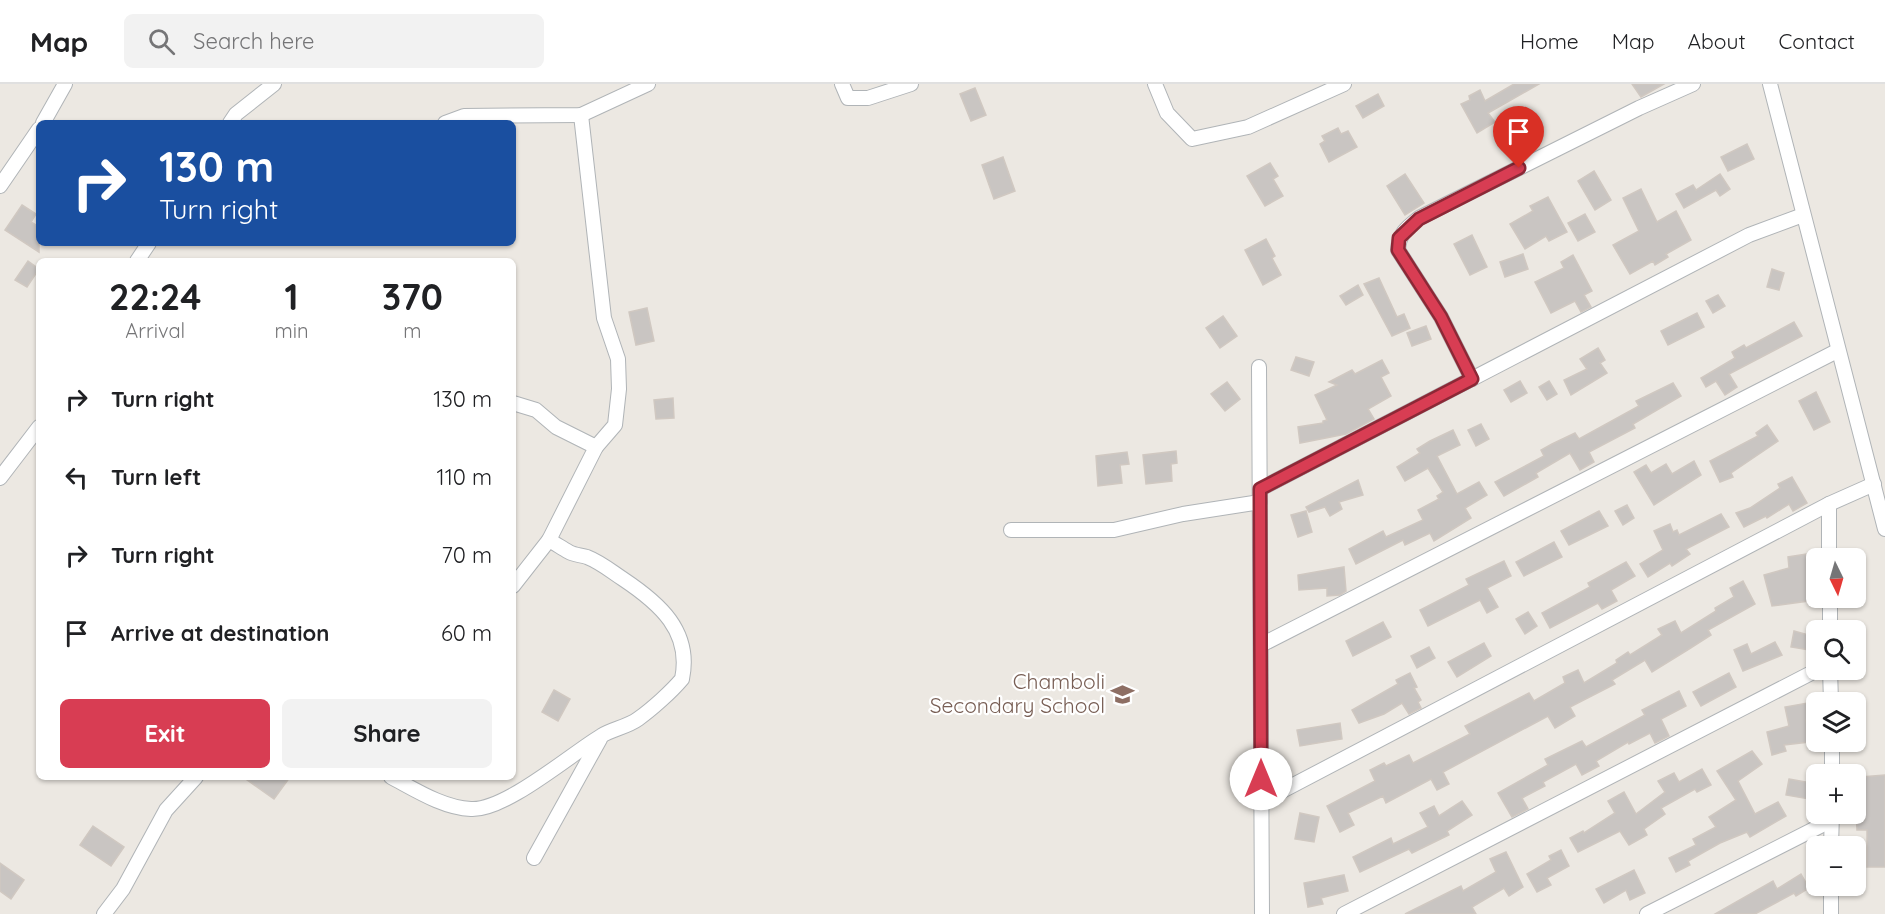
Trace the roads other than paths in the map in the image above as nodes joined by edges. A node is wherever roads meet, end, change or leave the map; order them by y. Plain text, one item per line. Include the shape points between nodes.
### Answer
1 (65, 84) edge
2 (274, 84) edge
3 (648, 84) edge
4 (842, 84) edge
5 (911, 84) edge
6 (1155, 84) edge
7 (1344, 84) edge
8 (1693, 84) edge
9 (1770, 84) edge
10 (581, 116) junction
11 (45, 120) edge
12 (236, 120) edge
13 (453, 120) edge
14 (36, 133) edge
15 (0, 186) edge
16 (1803, 215) junction
17 (1837, 351) junction
18 (1259, 367) dead end
19 (1472, 379) junction
20 (516, 404) edge
21 (36, 431) edge
22 (597, 447) junction
23 (0, 478) edge
24 (1874, 484) junction
25 (1260, 495) junction
26 (1829, 504) junction
27 (1885, 529) edge
28 (1011, 530) dead end
29 (549, 540) junction
30 (1829, 548) edge
31 (516, 582) edge
32 (1261, 645) junction
33 (1806, 676) edge
34 (603, 735) junction
35 (193, 780) edge
36 (396, 780) edge
37 (1261, 802) junction
38 (1819, 824) edge
39 (534, 858) dead end
40 (1831, 896) edge
41 (104, 914) edge
42 (1262, 914) edge
43 (1344, 914) edge
44 (1647, 914) edge
45 (1831, 914) edge

1 - 11 street
2 - 12 street
3 - 10 street
4 - 5 street via 848,98 868,98
6 - 7 street via 1167,113 1192,139 1248,127
8 - 19 street via 1440,208 1405,229 1398,250 1441,317
9 - 16 street
10 - 13 street via 464,116
10 - 22 street via 604,318 618,359 615,425
14 - 15 street
16 - 17 street
16 - 19 street via 1749,235
17 - 24 street
17 - 32 street
18 - 25 street
19 - 25 street
20 - 22 street via 536,410 556,427
21 - 23 street
22 - 29 street
24 - 26 street
24 - 27 street
25 - 28 street via 1114,530
25 - 32 street
26 - 30 street
26 - 37 street
29 - 31 street
29 - 34 street via 595,561 638,589 670,617 679,633 684,653 682,679 639,718
32 - 37 street
33 - 43 street
34 - 36 street via 519,792 473,810 427,796
34 - 39 street
35 - 41 street via 166,810 123,889
37 - 42 street
38 - 44 street
40 - 45 street

